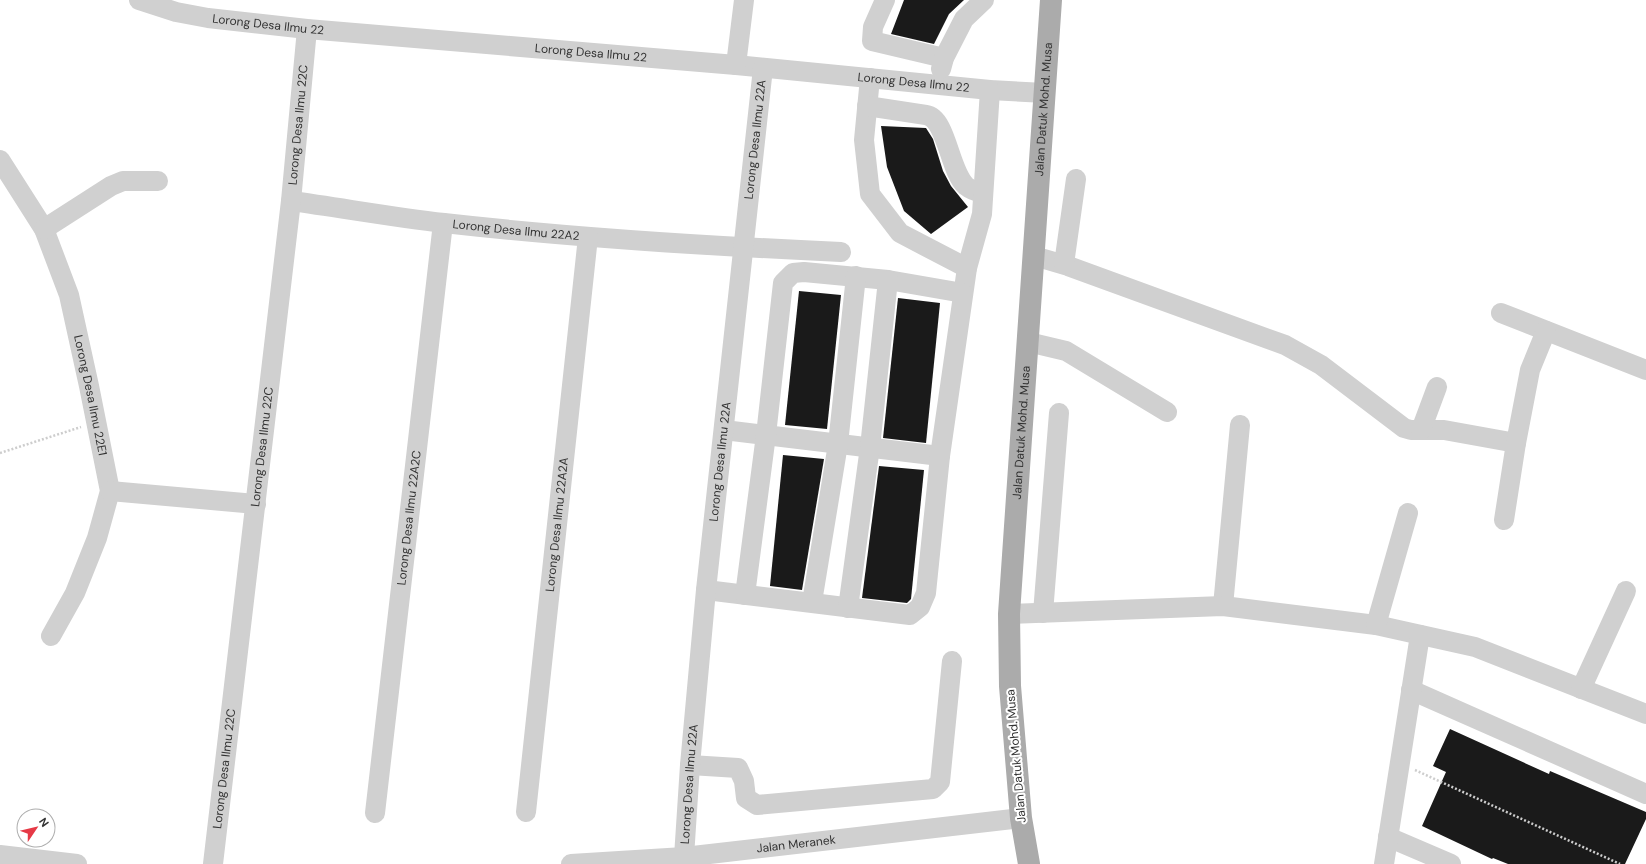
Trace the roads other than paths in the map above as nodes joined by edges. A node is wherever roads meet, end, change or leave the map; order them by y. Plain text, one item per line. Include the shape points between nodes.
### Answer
1 (139, 0) edge
2 (744, 0) edge
3 (885, 0) edge
4 (984, 0) edge
5 (1051, 0) edge
6 (307, 29) junction
7 (944, 58) junction
8 (736, 65) junction
9 (763, 68) junction
10 (870, 78) junction
11 (937, 85) junction
12 (990, 90) junction
13 (1045, 93) junction
14 (867, 106) junction
15 (0, 160) edge
16 (1076, 179) dead end
17 (158, 181) dead end
18 (983, 193) junction
19 (291, 200) junction
20 (443, 223) junction
21 (44, 229) junction
22 (588, 237) junction
23 (743, 247) junction
24 (841, 252) dead end
25 (1034, 256) junction
26 (1064, 264) junction
27 (967, 268) junction
28 (856, 276) junction
29 (888, 280) junction
30 (963, 293) junction
31 (1501, 313) dead end
32 (1546, 331) junction
33 (1028, 342) junction
34 (1646, 370) edge
35 (1438, 387) dead end
36 (1167, 412) dead end
37 (1059, 413) dead end
38 (1240, 425) dead end
39 (724, 430) junction
40 (1421, 430) junction
41 (766, 436) junction
42 (1516, 443) junction
43 (838, 444) junction
44 (870, 447) junction
45 (940, 456) junction
46 (110, 491) junction
47 (256, 504) junction
48 (1408, 513) dead end
49 (1504, 520) dead end
50 (706, 590) junction
51 (1626, 591) dead end
52 (745, 595) junction
53 (812, 602) junction
54 (1222, 606) junction
55 (848, 608) junction
56 (1043, 613) junction
57 (1009, 614) junction
58 (1376, 625) junction
59 (1420, 635) junction
60 (51, 636) dead end
61 (952, 661) dead end
62 (1581, 689) junction
63 (1411, 690) junction
64 (1646, 714) edge
65 (690, 765) junction
66 (1646, 794) edge
67 (526, 812) dead end
68 (375, 813) dead end
69 (1021, 818) junction
70 (1388, 837) junction
71 (0, 855) edge
72 (684, 857) junction
73 (619, 862) edge
74 (77, 864) edge
75 (213, 864) edge
76 (571, 864) edge
77 (1029, 864) edge
78 (1384, 864) edge
79 (1451, 864) edge

1 - 6 street, Lorong Desa Ilmu 22 via 176,12 208,18
2 - 8 street
3 - 7 street via 873,27 872,41
4 - 7 street via 964,19
5 - 13 main road, Jalan Datuk Mohd. Musa
6 - 8 street, Lorong Desa Ilmu 22
6 - 19 street, Lorong Desa Ilmu 22C
7 - 11 street
8 - 9 street, Lorong Desa Ilmu 22
9 - 10 street, Lorong Desa Ilmu 22
9 - 23 street, Lorong Desa Ilmu 22A
10 - 11 street, Lorong Desa Ilmu 22
10 - 14 street
11 - 12 street, Lorong Desa Ilmu 22
12 - 13 street, Lorong Desa Ilmu 22
12 - 18 street
13 - 25 main road, Jalan Datuk Mohd. Musa
14 - 18 street via 930,115 939,125 960,178 967,187
14 - 27 street via 864,140 870,194 900,233
15 - 21 street, Lorong Desa Ilmu 22E1
16 - 26 street
17 - 21 street via 124,181 111,186
18 - 27 street via 982,214
19 - 20 street, Lorong Desa Ilmu 22A2
19 - 47 street, Lorong Desa Ilmu 22C
20 - 22 street, Lorong Desa Ilmu 22A2
20 - 68 street, Lorong Desa Ilmu 22A2C
21 - 46 street, Lorong Desa Ilmu 22E1 via 69,295
22 - 23 street, Lorong Desa Ilmu 22A2
22 - 67 street, Lorong Desa Ilmu 22A2A
23 - 24 street, Lorong Desa Ilmu 22A2
23 - 39 street, Lorong Desa Ilmu 22A
25 - 26 street
25 - 33 main road, Jalan Datuk Mohd. Musa
26 - 40 street via 1285,345 1321,365 1404,428
27 - 30 street
28 - 29 street
28 - 41 street via 793,273 783,283
28 - 43 street
29 - 30 street
29 - 44 street
30 - 45 street
31 - 32 street
32 - 34 street
32 - 42 street via 1530,370
33 - 36 street via 1066,351
33 - 57 main road, Jalan Datuk Mohd. Musa
35 - 40 street
37 - 56 street
38 - 54 street
39 - 41 street
39 - 50 street, Lorong Desa Ilmu 22A
40 - 42 street via 1444,430
41 - 43 street
41 - 52 street
42 - 49 street
43 - 44 street
43 - 53 street
44 - 45 street
44 - 55 street
45 - 55 street via 926,593 920,607 910,615
46 - 47 street
46 - 60 street, Lorong Desa Ilmu 22E1 via 92,551 75,592
47 - 75 street, Lorong Desa Ilmu 22C
48 - 58 street
50 - 52 street
50 - 65 street, Lorong Desa Ilmu 22A
51 - 62 street
52 - 53 street
53 - 55 street
54 - 56 street
54 - 58 street
56 - 57 street
57 - 69 main road, Jalan Datuk Mohd. Musa via 1010,686
58 - 59 street
59 - 62 street via 1475,647
59 - 63 street
61 - 65 street via 940,782 933,789 757,805 746,798 744,781 738,768
62 - 64 street
63 - 66 street
63 - 70 street
65 - 72 street, Lorong Desa Ilmu 22A
69 - 72 street, Jalan Meranek
69 - 77 main road, Jalan Datuk Mohd. Musa
70 - 78 street
70 - 79 street
71 - 74 street
72 - 73 street, Jalan Meranek
73 - 76 street, Jalan Meranek

